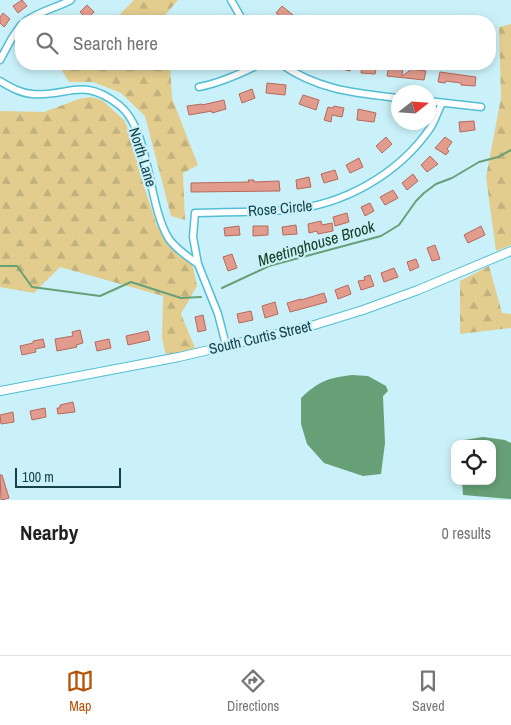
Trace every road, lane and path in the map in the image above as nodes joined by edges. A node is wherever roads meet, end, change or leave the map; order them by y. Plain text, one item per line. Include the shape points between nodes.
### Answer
1 (71, 0) edge
2 (231, 0) edge
3 (37, 15) edge
4 (240, 15) edge
5 (15, 34) edge
6 (0, 60) edge
7 (249, 70) edge
8 (290, 70) edge
9 (0, 81) edge
10 (199, 87) dead end
11 (391, 97) edge
12 (436, 102) edge
13 (442, 103) junction
14 (482, 107) dead end
15 (511, 251) edge
16 (198, 264) junction
17 (226, 345) junction
18 (0, 391) edge

1 - 3 street
2 - 4 street
5 - 6 street
7 - 10 street
8 - 11 street via 319,84 347,92
9 - 16 street, North Lane via 31,94 81,88 103,94 121,106 135,126 161,223 170,239
12 - 13 street
13 - 14 street
13 - 16 street, Rose Circle via 432,126 415,147 392,169 362,189 328,202 288,210 195,213
15 - 17 street, South Curtis Street via 363,310
16 - 17 street via 218,314
17 - 18 street, South Curtis Street

